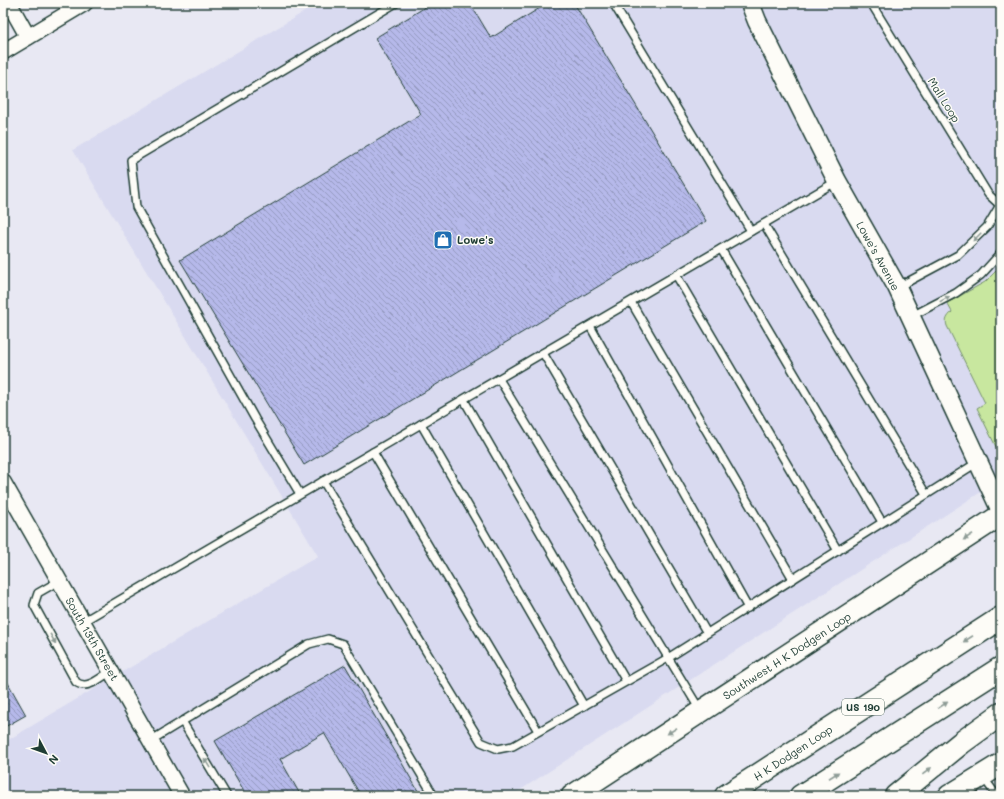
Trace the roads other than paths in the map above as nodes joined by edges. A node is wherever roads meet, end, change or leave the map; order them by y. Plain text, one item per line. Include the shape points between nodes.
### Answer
1 (9, 3) edge
2 (85, 3) edge
3 (396, 3) edge
4 (613, 3) edge
5 (750, 3) edge
6 (871, 3) edge
7 (28, 37) junction
8 (3, 52) edge
9 (837, 181) junction
10 (1001, 206) edge
11 (764, 224) junction
12 (751, 232) junction
13 (721, 249) junction
14 (1001, 253) edge
15 (676, 275) junction
16 (896, 287) junction
17 (631, 302) junction
18 (910, 318) junction
19 (590, 326) junction
20 (543, 353) junction
21 (498, 379) junction
22 (464, 400) junction
23 (421, 424) junction
24 (373, 452) junction
25 (978, 462) junction
26 (324, 481) junction
27 (3, 482) edge
28 (300, 494) junction
29 (926, 494) junction
30 (1001, 511) edge
31 (1001, 515) edge
32 (882, 522) junction
33 (838, 551) junction
34 (793, 579) junction
35 (59, 581) junction
36 (748, 608) junction
37 (1001, 618) edge
38 (82, 622) junction
39 (707, 633) junction
40 (668, 658) junction
41 (1001, 668) edge
42 (111, 671) junction
43 (626, 682) junction
44 (584, 706) junction
45 (701, 712) junction
46 (1001, 714) edge
47 (182, 721) junction
48 (538, 731) junction
49 (150, 741) junction
50 (1001, 764) edge
51 (982, 775) junction
52 (182, 796) edge
53 (227, 796) edge
54 (434, 796) edge
55 (572, 796) edge
56 (726, 796) edge
57 (801, 796) edge
58 (896, 796) edge
59 (949, 796) edge
60 (997, 796) edge

1 - 7 street
2 - 7 street
3 - 28 lane via 131,160 136,207
4 - 12 lane
5 - 9 street, Lowe's Avenue
6 - 10 lane, Mall Loop via 988,194
7 - 8 street
9 - 11 lane
9 - 16 street, Lowe's Avenue
10 -> 16 lane via 987,227 958,255
11 - 12 lane
11 - 29 lane
12 - 13 lane
13 - 15 lane
13 - 32 lane
18 -> 14 lane via 956,293 981,275
15 - 17 lane
15 - 33 lane
16 - 18 street, Lowe's Avenue
17 - 19 lane
17 - 34 lane
18 - 25 street, Lowe's Avenue
19 - 20 lane
19 - 36 lane
20 - 21 lane
20 - 39 lane
21 - 22 lane
21 - 40 lane
22 - 23 lane
22 - 43 lane
23 - 24 lane
23 - 44 lane
24 - 26 lane
24 - 48 lane
25 - 29 lane
25 - 30 street, Lowe's Avenue
26 - 28 lane
26 - 48 lane via 481,742 498,749 513,746
27 - 35 street, South 13th Street
28 - 38 lane
29 - 32 lane
31 -> 45 main road, Southwest H K Dodgen Loop
32 - 33 lane
33 - 34 lane
34 - 36 lane
35 - 38 street, South 13th Street
35 -> 42 lane via 38,593 34,605 76,682 85,686
36 - 39 lane
37 -> 56 highway, H K Dodgen Loop / US 190
38 - 42 street, South 13th Street
39 - 40 lane
40 - 43 lane
40 - 45 lane
57 -> 41 highway
42 - 49 street, South 13th Street
43 - 44 lane
44 - 48 lane
45 -> 55 main road, Southwest H K Dodgen Loop
58 -> 46 highway
47 - 49 lane
53 -> 47 lane
47 - 54 lane via 309,644 328,639 343,644
49 - 52 street, South 13th Street
50 - 51 main road
51 - 59 main road
51 - 60 lane

